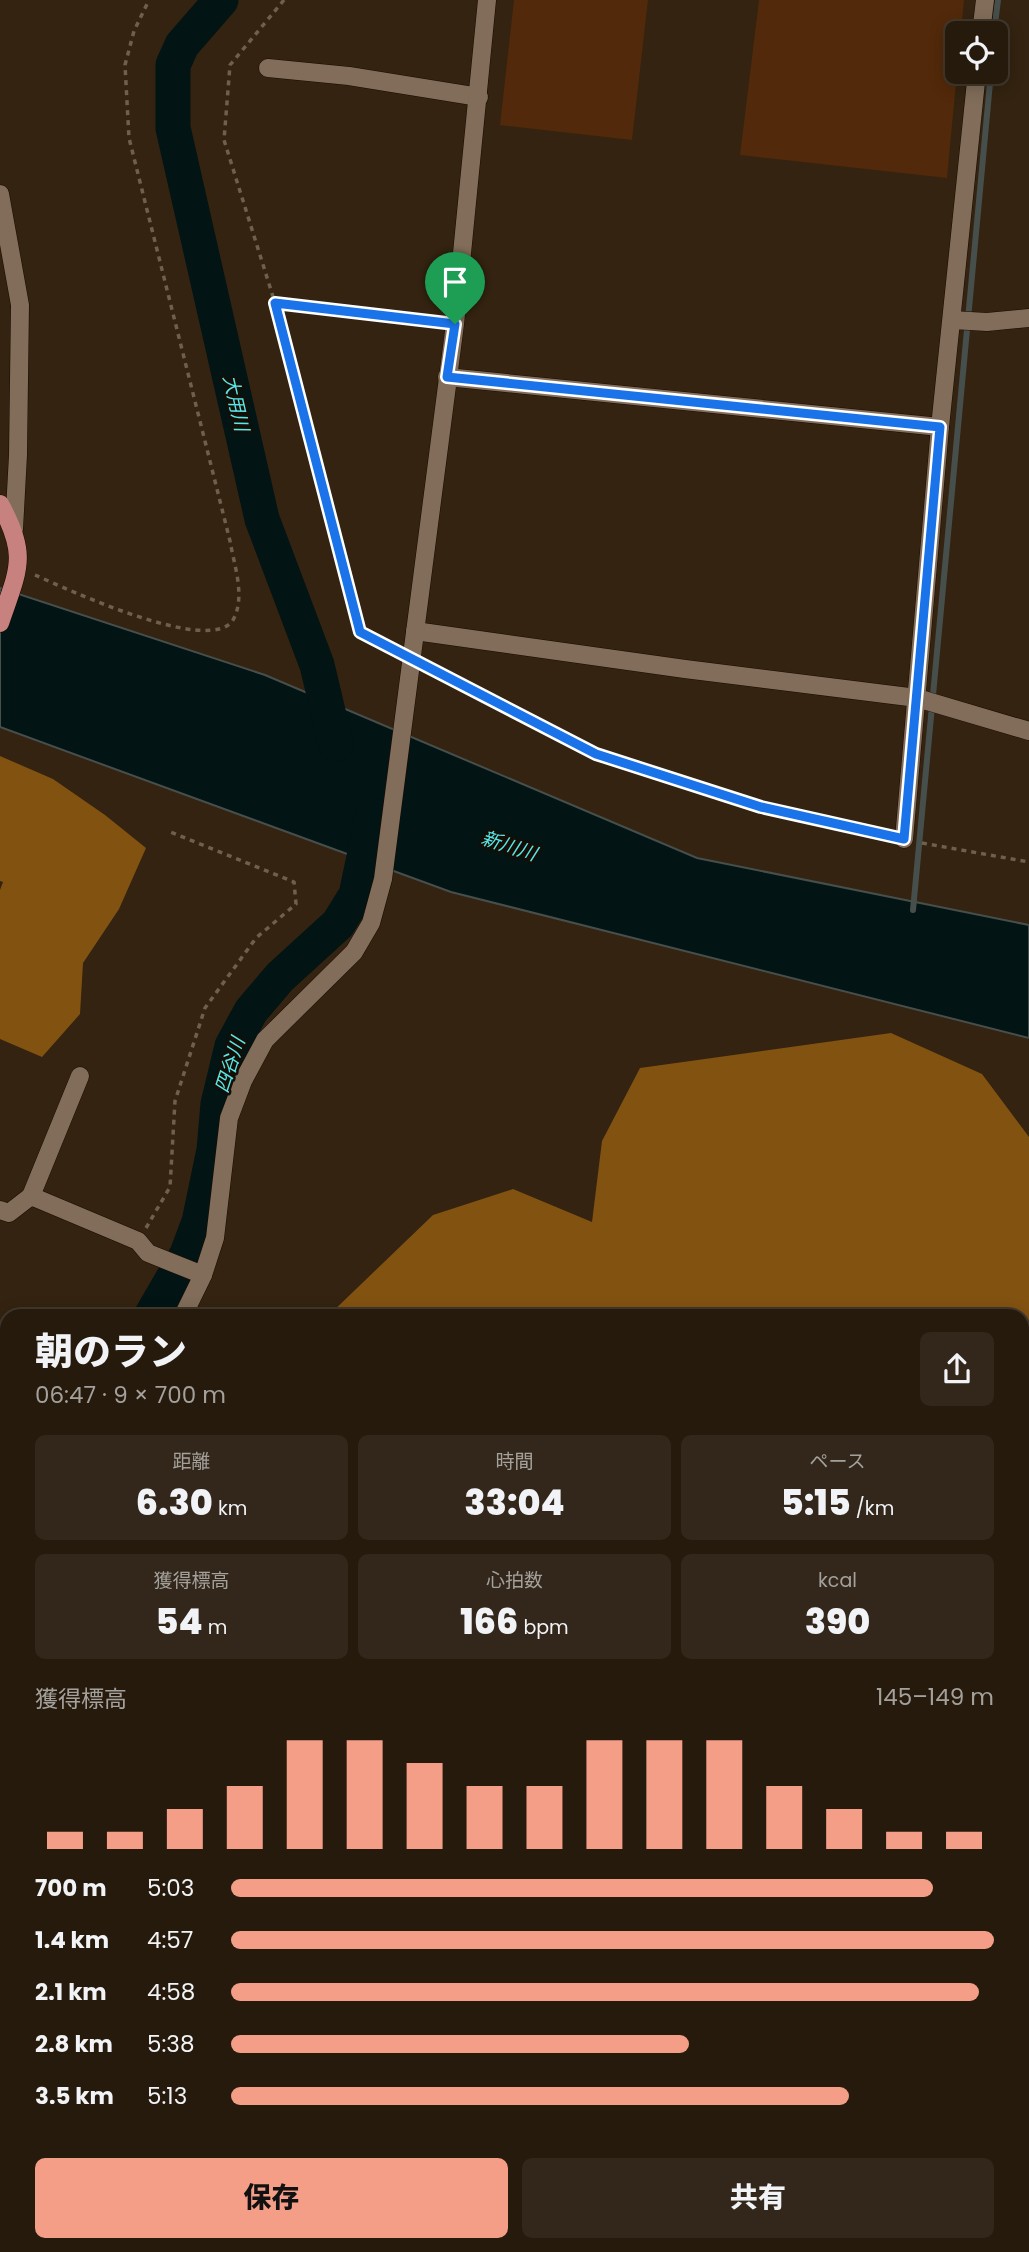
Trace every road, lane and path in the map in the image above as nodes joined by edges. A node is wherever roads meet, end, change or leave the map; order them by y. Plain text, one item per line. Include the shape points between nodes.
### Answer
1 (149, 0) edge
2 (284, 0) edge
3 (487, 0) edge
4 (985, 0) edge
5 (982, 21) edge
6 (268, 68) dead end
7 (976, 84) edge
8 (479, 97) junction
9 (0, 194) edge
10 (275, 303) junction
11 (1029, 318) edge
12 (951, 320) junction
13 (455, 324) junction
14 (447, 377) junction
15 (940, 427) junction
16 (0, 504) edge
17 (14, 529) junction
18 (17, 571) junction
19 (0, 623) edge
20 (415, 631) junction
21 (411, 658) junction
22 (917, 698) junction
23 (1029, 731) edge
24 (168, 831) dead end
25 (904, 839) joint
26 (927, 844) dead end
27 (1029, 862) edge
28 (80, 1076) dead end
29 (31, 1196) junction
30 (0, 1210) edge
31 (143, 1247) junction
32 (195, 1272) junction
33 (185, 1309) edge

1 - 18 path via 125,65 130,138 230,541 240,602 231,622 213,632 187,630 118,610
2 - 10 path via 230,65 224,140
3 - 8 street
4 - 5 street
6 - 8 street
7 - 12 street
8 - 13 street
9 - 17 street via 20,305
10 - 13 path
10 - 21 path via 360,632
11 - 12 street
12 - 15 street
13 - 14 street
14 - 15 street
14 - 20 street
15 - 22 street
16 - 17 main road
17 - 18 main road via 20,555
18 - 19 main road
20 - 21 street
20 - 22 street
21 - 25 path via 596,754 761,807
21 - 32 street via 383,879 371,923 354,953 265,1040 243,1081 229,1118 215,1238
22 - 23 street
22 - 25 street
24 - 31 path via 295,882 296,904 256,938 205,1008 176,1101 170,1187
26 - 27 path
28 - 29 street
29 - 30 street via 9,1213
29 - 31 street
31 - 32 street
32 - 33 street

